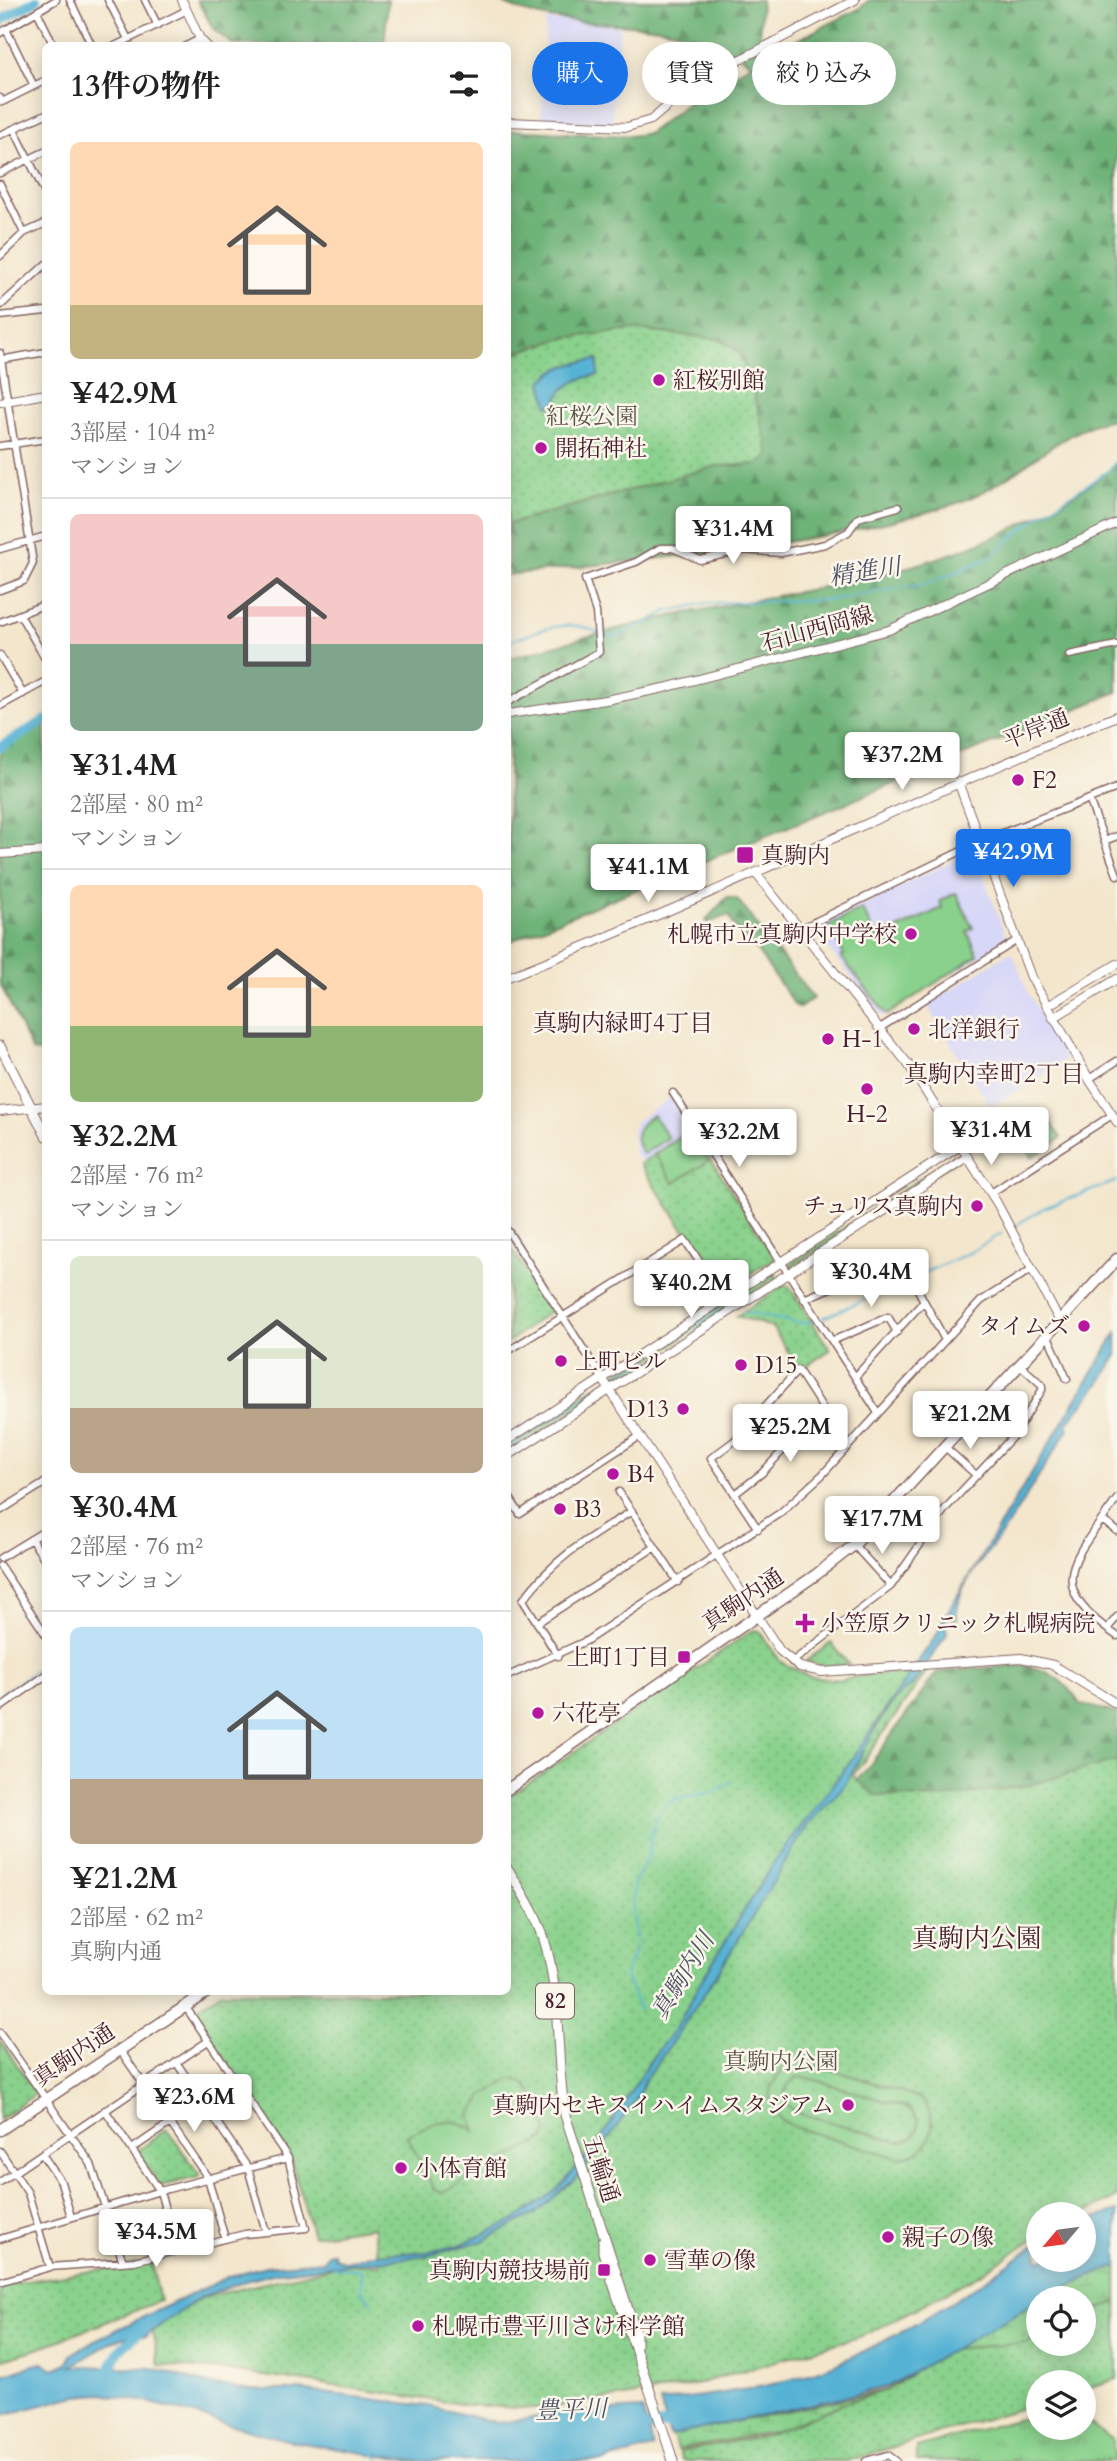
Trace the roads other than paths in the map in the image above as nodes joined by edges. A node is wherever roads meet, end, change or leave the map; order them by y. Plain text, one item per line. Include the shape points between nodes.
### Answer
1 (56, 0) edge
2 (70, 0) edge
3 (108, 0) edge
4 (145, 0) edge
5 (182, 0) edge
6 (855, 0) edge
7 (37, 11) junction
8 (185, 11) junction
9 (157, 24) junction
10 (3, 31) edge
11 (128, 39) junction
12 (52, 42) edge
13 (90, 42) edge
14 (122, 42) edge
15 (203, 42) edge
16 (42, 82) edge
17 (34, 86) junction
18 (0, 99) edge
19 (42, 116) edge
20 (511, 122) edge
21 (14, 129) junction
22 (0, 135) edge
23 (42, 153) edge
24 (28, 159) junction
25 (0, 173) edge
26 (42, 183) edge
27 (0, 184) edge
28 (42, 225) edge
29 (24, 233) junction
30 (0, 256) edge
31 (42, 268) edge
32 (0, 306) edge
33 (42, 311) edge
34 (0, 316) edge
35 (42, 353) edge
36 (0, 358) edge
37 (42, 395) edge
38 (4, 401) edge
39 (42, 440) edge
40 (15, 444) junction
41 (0, 446) edge
42 (898, 507) dead end
43 (1117, 523) edge
44 (42, 537) edge
45 (30, 540) junction
46 (0, 549) edge
47 (0, 590) edge
48 (42, 606) edge
49 (20, 615) junction
50 (0, 622) edge
51 (1117, 645) edge
52 (42, 653) edge
53 (0, 655) edge
54 (1069, 655) dead end
55 (42, 683) edge
56 (23, 694) junction
57 (511, 700) edge
58 (0, 706) edge
59 (511, 714) edge
60 (1117, 716) edge
61 (958, 782) junction
62 (1117, 789) edge
63 (1089, 799) junction
64 (1117, 836) edge
65 (1104, 841) junction
66 (980, 842) junction
67 (42, 851) edge
68 (0, 854) edge
69 (757, 875) junction
70 (1117, 875) edge
71 (800, 929) junction
72 (1017, 940) junction
73 (1117, 964) edge
74 (511, 976) edge
75 (1117, 979) edge
76 (1047, 1006) junction
77 (1053, 1018) junction
78 (880, 1028) junction
79 (0, 1046) edge
80 (1117, 1061) edge
81 (1088, 1079) junction
82 (673, 1093) dead end
83 (42, 1106) edge
84 (30, 1108) junction
85 (0, 1111) edge
86 (1115, 1119) edge
87 (42, 1129) edge
88 (960, 1146) junction
89 (967, 1157) junction
90 (991, 1193) junction
91 (511, 1235) edge
92 (515, 1242) junction
93 (511, 1244) edge
94 (1117, 1259) edge
95 (783, 1261) junction
96 (1032, 1269) junction
97 (788, 1274) junction
98 (724, 1299) junction
99 (804, 1299) junction
100 (924, 1301) junction
101 (563, 1317) junction
102 (1059, 1322) junction
103 (897, 1332) junction
104 (1048, 1335) junction
105 (945, 1340) junction
106 (831, 1341) junction
107 (511, 1349) edge
108 (1020, 1366) junction
109 (855, 1377) junction
110 (602, 1378) junction
111 (1067, 1379) dead end
112 (610, 1390) junction
113 (822, 1408) junction
114 (878, 1413) junction
115 (640, 1436) junction
116 (511, 1438) edge
117 (848, 1447) junction
118 (945, 1447) junction
119 (511, 1454) edge
120 (976, 1475) junction
121 (42, 1486) edge
122 (620, 1492) dead end
123 (735, 1494) junction
124 (1117, 1499) edge
125 (511, 1500) edge
126 (0, 1511) edge
127 (632, 1511) junction
128 (1102, 1520) junction
129 (758, 1529) junction
130 (1117, 1531) edge
131 (42, 1532) edge
132 (31, 1538) junction
133 (854, 1545) junction
134 (655, 1547) junction
135 (42, 1554) edge
136 (718, 1556) junction
137 (0, 1559) edge
138 (0, 1566) edge
139 (678, 1583) junction
140 (891, 1586) junction
141 (757, 1616) junction
142 (1117, 1617) edge
143 (537, 1623) junction
144 (42, 1629) edge
145 (1107, 1629) junction
146 (1117, 1636) edge
147 (558, 1656) junction
148 (792, 1662) junction
149 (511, 1674) edge
150 (42, 1678) edge
151 (1117, 1704) edge
152 (0, 1707) edge
153 (511, 1787) edge
154 (511, 1874) edge
155 (202, 1995) edge
156 (185, 2006) junction
157 (0, 2033) edge
158 (208, 2041) junction
159 (120, 2050) junction
160 (176, 2062) junction
161 (144, 2084) junction
162 (46, 2099) junction
163 (105, 2110) junction
164 (170, 2123) junction
165 (0, 2130) edge
166 (70, 2134) junction
167 (132, 2149) junction
168 (0, 2151) edge
169 (42, 2154) junction
170 (288, 2158) junction
171 (248, 2168) junction
172 (14, 2172) junction
173 (208, 2179) junction
174 (0, 2182) edge
175 (160, 2191) junction
176 (105, 2208) junction
177 (71, 2217) junction
178 (38, 2226) junction
179 (266, 2232) junction
180 (0, 2239) edge
181 (225, 2239) junction
182 (176, 2250) junction
183 (123, 2262) junction
184 (50, 2267) junction
185 (0, 2282) edge
186 (673, 2461) edge
187 (866, 2461) edge
188 (896, 2461) edge

1 - 7 street
2 - 13 street
3 - 11 street
4 - 9 street
5 - 8 street
6 - 20 street via 695,83 645,123 627,127
7 - 10 street
7 - 12 street
8 - 9 street
8 - 15 street
9 - 11 street
10 - 17 street
11 - 14 street
16 - 17 street
17 - 18 street via 2,102
19 - 21 street
21 - 22 street
21 - 24 street
23 - 24 street
24 - 25 street
24 - 26 street
27 - 29 street
28 - 29 street
29 - 30 street
31 - 32 street
33 - 34 street
35 - 36 street
36 - 38 street
37 - 38 street
38 - 40 street
39 - 40 street
40 - 41 street
40 - 45 street
42 - 57 street via 858,518 848,532 825,544 781,553 742,550 700,560 673,548 660,548 636,562 585,579 593,597 598,652
43 - 59 street, 石山西岡線 via 889,630 664,688
44 - 45 street
45 - 46 street
45 - 47 street via 30,573 24,581
48 - 49 street
49 - 50 street
49 - 52 street
51 - 54 street
53 - 56 street
55 - 56 street
56 - 58 street
60 - 61 street, 平岸通
61 - 66 street
61 - 69 street, 平岸通
62 - 63 street
63 - 65 street
63 - 66 street
64 - 65 street
65 - 70 street
66 - 71 street
66 - 72 street
67 - 68 street
69 - 71 street
69 - 74 street, 平岸通
71 - 78 street
72 - 76 street
72 - 78 street
73 - 76 street
75 - 77 street
76 - 77 street
77 - 81 street
78 - 88 street
79 - 84 main road
80 - 81 street
81 - 86 street
82 - 95 street
83 - 84 street
84 - 85 street
84 - 87 main road
86 - 90 street
88 - 89 street
88 - 95 street
89 - 90 street
89 - 97 street
90 - 96 street
91 - 92 street
92 - 93 street
92 - 101 street
94 - 102 highway, 真駒内通
95 - 97 street
95 - 98 street
96 - 102 street
96 - 105 street via 989,1294
97 - 99 street
97 - 112 street
98 - 101 street via 685,1240
98 - 110 street
99 - 100 street via 903,1262
99 - 106 street
100 - 103 street
100 - 105 street
101 - 107 street
101 - 110 street
102 - 104 highway, 真駒内通
103 - 106 street via 888,1317
103 - 109 street
104 - 108 highway, 真駒内通
104 - 111 street
105 - 114 street
106 - 109 street
108 - 118 highway, 真駒内通
108 - 120 street via 1042,1390 1014,1434
109 - 114 street
110 - 112 street
110 - 116 street
112 - 115 street
112 - 119 street
113 - 117 street
113 - 123 street via 762,1474
113 - 123 street via 798,1370 734,1441 711,1458
114 - 117 street
115 - 125 street via 520,1514
115 - 136 street
117 - 129 street via 804,1493
118 - 120 street
118 - 133 highway, 真駒内通
120 - 140 street via 945,1509
121 - 126 street
122 - 127 street
123 - 129 street
124 - 128 street
127 - 134 street
127 - 143 street via 546,1570 523,1600
128 - 130 street
128 - 145 street via 1077,1557 1072,1580 1079,1606
129 - 136 street
131 - 132 street
132 - 135 street
132 - 137 street
133 - 140 street
133 - 141 highway, 真駒内通
134 - 139 street
134 - 143 street
136 - 139 street
136 - 141 street
138 - 144 street
139 - 147 street
140 - 148 street
141 - 148 street
141 - 153 highway, 真駒内通
142 - 145 street
143 - 147 street
145 - 146 street
147 - 149 street
148 - 151 street via 822,1672 1021,1658 1063,1670
150 - 152 street
154 - 186 main road, 五輪通 / 82 via 532,1910 551,1965 560,2084 572,2141 603,2239 611,2251
155 - 156 highway, 真駒内通
156 - 158 street
156 - 159 highway, 真駒内通
157 - 162 street
158 - 160 street
158 - 170 street
159 - 161 street
159 - 162 highway, 真駒内通
160 - 161 street
160 - 171 street
161 - 163 street
161 - 164 street
162 - 165 highway, 真駒内通
162 - 166 street
163 - 166 street
163 - 167 street
164 - 167 street
164 - 173 street
166 - 169 street
166 - 176 street via 91,2164
167 - 175 street
168 - 172 street
169 - 172 street
169 - 177 street via 61,2182
170 - 171 street
170 - 179 street via 306,2228
171 - 173 street
171 - 179 street
172 - 174 street
172 - 178 street via 30,2196
173 - 175 street
173 - 181 street
175 - 176 street
175 - 182 street
176 - 177 street
176 - 183 street
177 - 178 street
178 - 180 street
178 - 184 street
179 - 181 street
181 - 182 street
182 - 183 street
183 - 184 street
184 - 185 street
187 - 188 street via 888,2455

